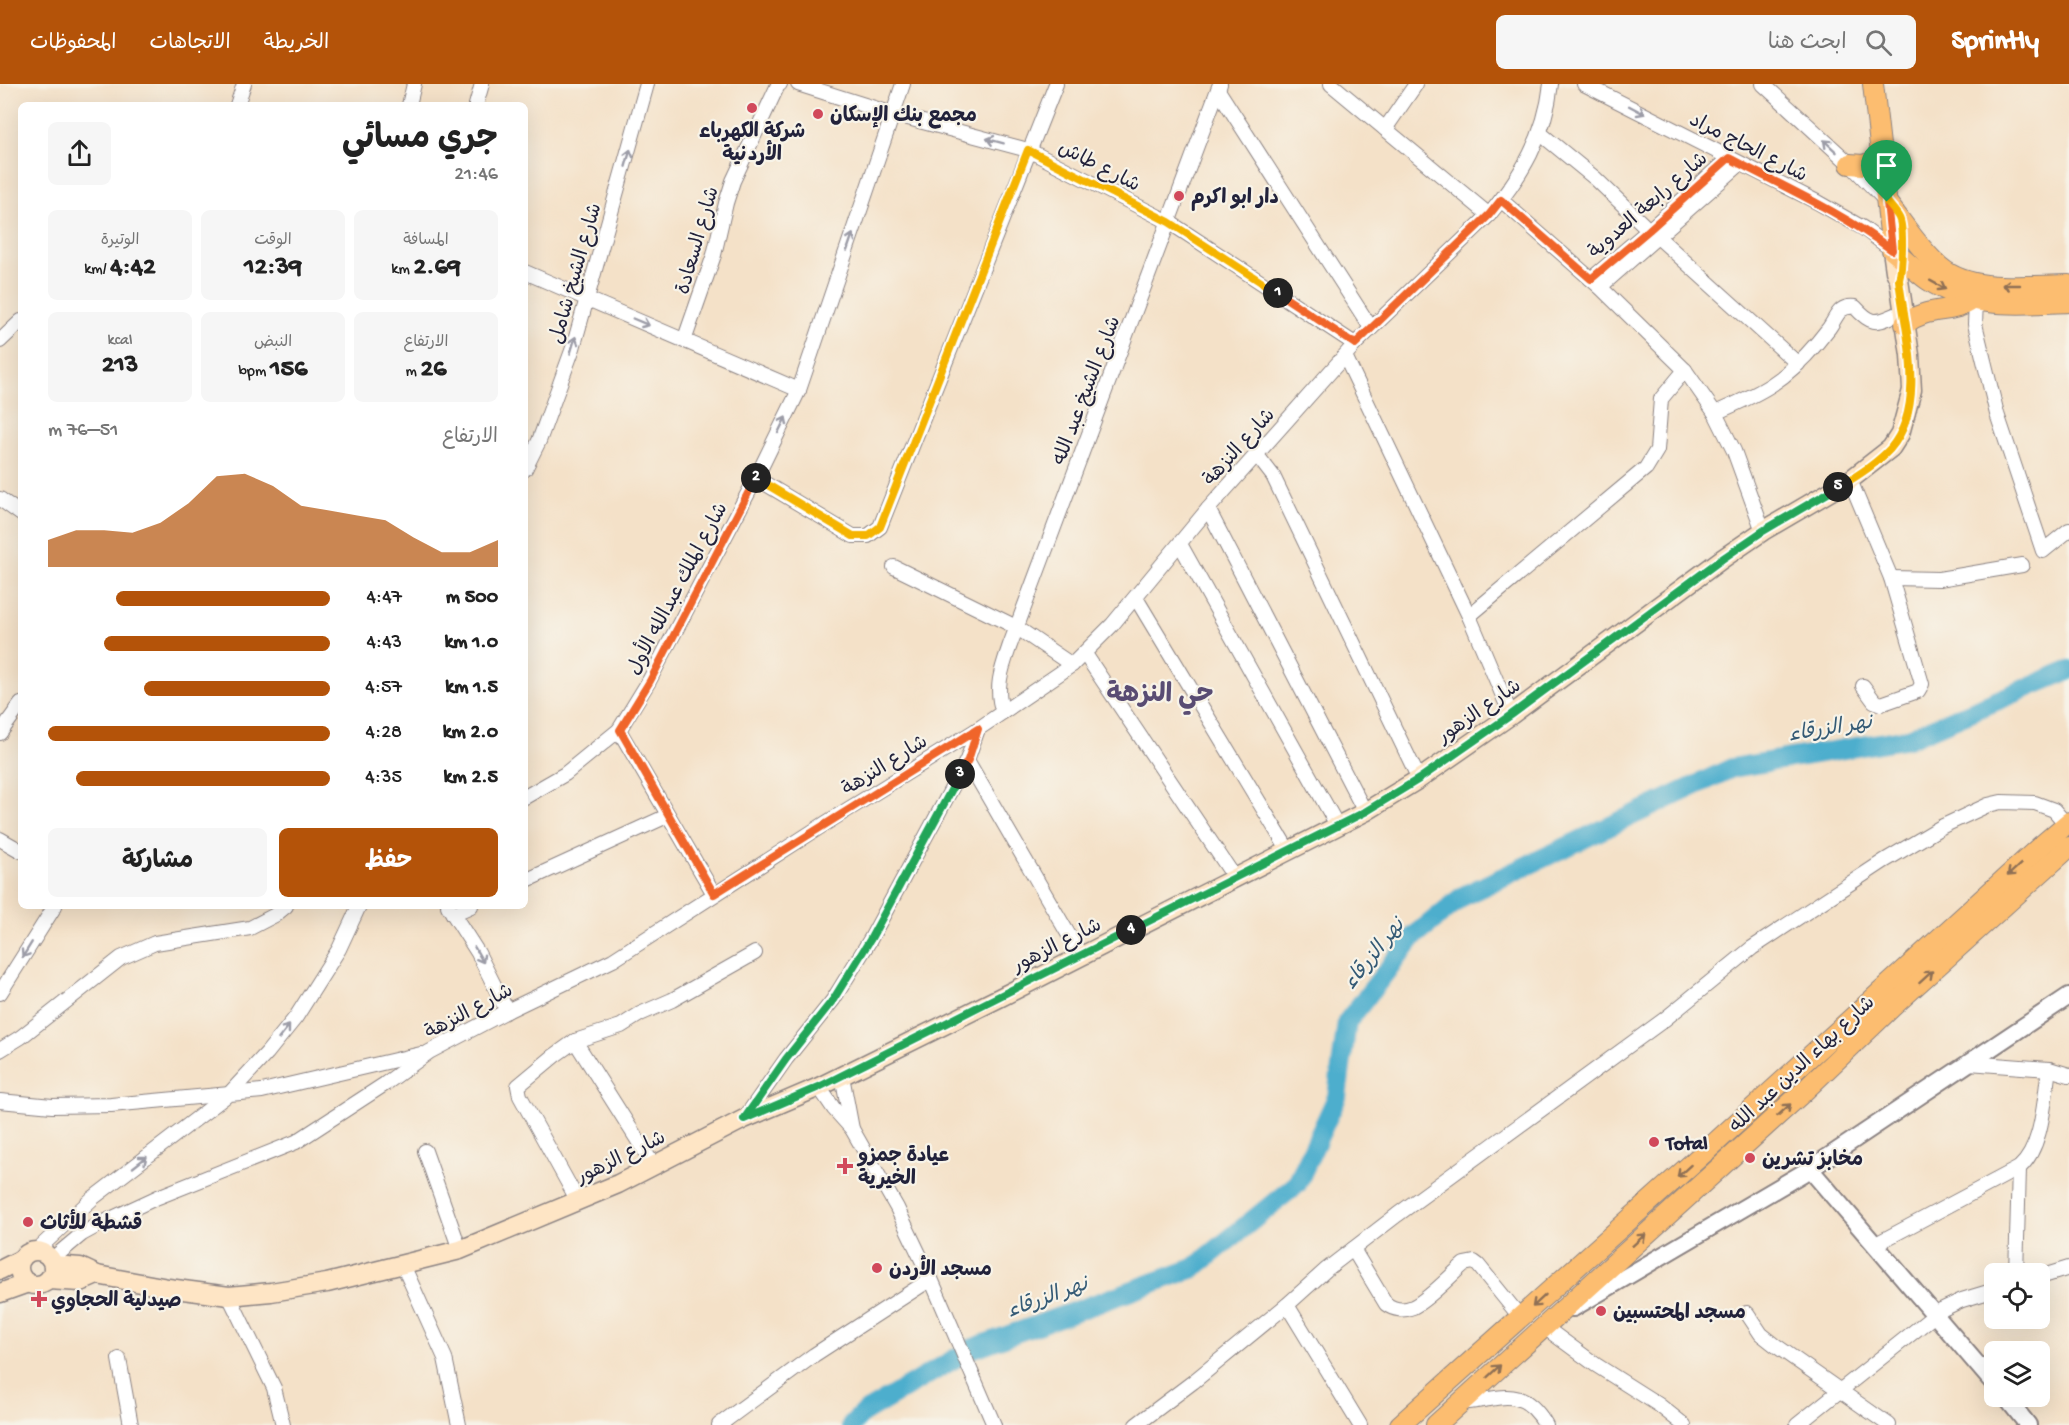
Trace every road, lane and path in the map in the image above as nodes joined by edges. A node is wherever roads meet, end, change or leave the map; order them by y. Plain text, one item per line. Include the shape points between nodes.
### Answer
1 (244, 84) edge
2 (414, 84) edge
3 (482, 84) edge
4 (648, 84) edge
5 (778, 84) edge
6 (798, 84) edge
7 (903, 84) edge
8 (1056, 84) edge
9 (1331, 84) edge
10 (1416, 84) edge
11 (1551, 84) edge
12 (1584, 84) edge
13 (1763, 84) edge
14 (1873, 84) edge
15 (1885, 84) edge
16 (1219, 87) edge
17 (238, 102) edge
18 (410, 102) edge
19 (477, 102) edge
20 (893, 114) junction
21 (1385, 129) junction
22 (1541, 134) junction
23 (1028, 150) junction
24 (1882, 159) junction
25 (1734, 161) junction
26 (1850, 165) junction
27 (1501, 200) junction
28 (1887, 202) junction
29 (1489, 215) junction
30 (1900, 219) junction
31 (1169, 222) junction
32 (1653, 233) junction
33 (1897, 254) junction
34 (528, 273) edge
35 (1595, 283) junction
36 (2069, 285) edge
37 (587, 299) junction
38 (1974, 301) junction
39 (2069, 302) edge
40 (1904, 318) junction
41 (18, 324) edge
42 (1371, 328) junction
43 (0, 341) edge
44 (684, 341) junction
45 (1355, 344) junction
46 (1345, 356) junction
47 (1798, 364) junction
48 (1685, 370) junction
49 (799, 390) junction
50 (1715, 413) junction
51 (1256, 454) junction
52 (528, 463) edge
53 (756, 478) junction
54 (1850, 480) junction
55 (0, 499) edge
56 (1208, 509) junction
57 (18, 512) edge
58 (2069, 530) edge
59 (1763, 531) junction
60 (1180, 544) junction
61 (2022, 566) dead end
62 (894, 567) dead end
63 (1891, 578) junction
64 (1136, 598) junction
65 (1469, 616) junction
66 (1016, 627) junction
67 (1085, 654) junction
68 (1072, 665) junction
69 (1863, 686) dead end
70 (18, 708) edge
71 (1003, 712) junction
72 (1511, 715) junction
73 (978, 729) junction
74 (620, 730) junction
75 (0, 733) edge
76 (968, 760) junction
77 (1419, 779) junction
78 (528, 795) edge
79 (1365, 812) junction
80 (667, 816) junction
81 (1336, 825) junction
82 (2065, 826) edge
83 (0, 839) edge
84 (2069, 847) edge
85 (18, 849) edge
86 (1288, 850) junction
87 (2059, 865) edge
88 (1235, 878) junction
89 (528, 880) edge
90 (714, 894) junction
91 (53, 909) edge
92 (282, 909) edge
93 (358, 909) edge
94 (450, 910) edge
95 (755, 953) dead end
96 (1081, 956) junction
97 (0, 993) edge
98 (2069, 996) edge
99 (507, 1011) junction
100 (575, 1041) junction
101 (0, 1050) edge
102 (429, 1052) junction
103 (1969, 1063) junction
104 (2049, 1069) junction
105 (2069, 1075) edge
106 (842, 1076) junction
107 (819, 1087) junction
108 (230, 1094) junction
109 (0, 1101) edge
110 (744, 1119) junction
111 (852, 1129) junction
112 (425, 1151) dead end
113 (654, 1166) junction
114 (2019, 1168) junction
115 (1810, 1169) junction
116 (578, 1201) junction
117 (1876, 1244) junction
118 (1353, 1249) junction
119 (460, 1250) junction
120 (20, 1260) junction
121 (2016, 1263) edge
122 (47, 1264) junction
123 (403, 1265) junction
124 (2069, 1268) edge
125 (0, 1270) edge
126 (2050, 1274) edge
127 (28, 1283) junction
128 (933, 1284) junction
129 (0, 1293) edge
130 (1984, 1294) edge
131 (229, 1296) junction
132 (1287, 1305) junction
133 (1747, 1312) dead end
134 (1935, 1314) junction
135 (1521, 1318) junction
136 (1546, 1324) junction
137 (119, 1359) dead end
138 (1984, 1372) edge
139 (1841, 1390) junction
140 (1460, 1402) junction
141 (2013, 1407) edge
142 (131, 1425) edge
143 (283, 1425) edge
144 (459, 1425) edge
145 (719, 1425) edge
146 (994, 1425) edge
147 (1136, 1425) edge
148 (1360, 1425) edge
149 (1400, 1425) edge
150 (1436, 1425) edge
151 (1546, 1425) edge
152 (1683, 1425) edge
153 (1797, 1425) edge
154 (1889, 1425) edge
155 (2028, 1425) edge

1 - 17 street
2 - 18 street
3 - 19 street
37 -> 4 street, شارع الشيخ شامل
5 - 44 street, شارع السعادة via 733,182 714,255
6 - 20 street, شارع طاش
7 - 20 street, شارع الملك عبدالله الأول
8 - 23 street
9 - 21 street
10 - 21 street
11 - 22 street, شارع النزهة
12 -> 25 street, شارع الحاج مراد
26 -> 13 street
14 - 24 main road
15 - 30 main road
16 - 31 street, شارع الشيخ عبد الله
16 - 42 street
23 -> 20 street, شارع طاش
49 -> 20 street, شارع الملك عبدالله الأول
21 - 29 street
22 - 27 street, شارع النزهة
22 - 32 street
23 - 31 street, شارع طاش
23 - 53 street via 880,527 868,536 853,536
24 - 26 main road
24 - 28 main road
25 - 32 street, شارع رابعة العدوية
25 - 33 street, شارع الحاج مراد via 1863,228
26 - 28 street
27 - 29 street, شارع النزهة
27 - 35 street
28 - 30 main road
28 - 33 main road
29 - 42 street, شارع النزهة
30 - 33 main road
36 -> 30 main road via 1978,284 1960,280 1933,261
31 - 45 street, شارع طاش
31 - 66 street, شارع الشيخ عبد الله
32 - 35 street, شارع رابعة العدوية
32 - 47 street
33 -> 38 main road via 1929,280
33 - 40 main road, شارع الزهور via 1894,271 1899,280
34 - 37 street
35 - 48 street
37 -> 44 street
52 -> 37 street, شارع الشيخ شامل via 555,401
38 - 39 main road
38 - 40 main road
38 - 58 street via 1975,324 1997,414 2043,551
40 - 47 street via 1877,322 1868,320 1855,307 1842,308
40 - 54 main road, شارع الزهور via 1912,390 1900,434 1880,458
41 - 43 street
42 - 45 street, شارع النزهة
44 - 49 street
45 - 46 street, شارع النزهة
46 - 51 street, شارع النزهة
46 - 65 street
47 - 50 street via 1760,392
48 - 50 street
48 - 65 street via 1661,399 1657,450 1646,468
53 -> 49 street, شارع الملك عبدالله الأول
50 - 59 street via 1734,451
51 - 56 street, شارع النزهة
51 - 77 street via 1274,476
53 - 74 street, شارع الملك عبدالله الأول via 650,681
54 - 59 main road, شارع الزهور
54 - 63 street
55 - 57 street
56 - 60 street, شارع النزهة
56 - 79 street
59 - 72 main road, شارع الزهور
60 - 64 street, شارع النزهة
60 - 81 street
61 - 63 street via 1939,579
62 - 66 street
63 - 69 street via 1921,688 1881,704
64 - 67 street, شارع النزهة
64 - 86 street
65 - 72 street
66 - 68 street
66 - 71 street, شارع الشيخ عبد الله via 998,682
67 - 68 street, شارع النزهة
67 - 88 street
68 - 71 street, شارع النزهة
70 - 75 street
71 - 73 street, شارع النزهة
72 - 77 main road, شارع الزهور
73 - 76 street
73 - 90 street, شارع النزهة
74 - 78 street, شارع الملك عبدالله الأول via 565,774
74 - 80 street
76 - 96 street
76 - 110 street via 833,1000
77 - 79 main road, شارع الزهور
79 - 81 main road, شارع الزهور
80 - 89 street
80 - 90 street
81 - 86 main road, شارع الزهور
82 - 84 street
82 - 118 street via 2054,810 2035,803 2011,801 1988,805 1884,861 1752,948 1665,1018
82 -> 135 main road, شارع بهاء الدين عبد الله
83 - 85 street
84 - 87 main road, شارع بهاء الدين عبد الله
86 - 88 main road, شارع الزهور
136 -> 87 main road, شارع بهاء الدين عبد الله via 1893,1006
88 - 96 main road, شارع الزهور
90 - 99 street, شارع النزهة via 613,960
91 -> 97 street
92 - 101 street via 250,928 155,943 133,951
108 -> 93 street via 296,1017 339,949
94 -> 99 street via 478,953
95 - 100 street via 621,1026
96 - 106 main road, شارع الزهور
98 - 103 street
99 - 102 street, شارع النزهة
100 - 113 street
100 - 116 street via 518,1089
102 - 108 street via 262,1091
102 - 122 street, شارع النزهة via 296,1142 104,1222 82,1234
103 - 104 street
103 - 115 street
104 - 105 street
104 - 114 street via 2035,1146
106 - 107 main road, شارع الزهور
106 - 111 street
107 - 110 main road, شارع الزهور
107 - 111 street
108 - 109 street via 111,1105 52,1106
122 -> 108 street via 93,1198
110 - 113 main road, شارع الزهور
111 - 128 street via 897,1208
112 - 119 street
113 - 116 main road, شارع الزهور
114 - 117 street
114 - 121 street
115 - 117 street
115 - 136 street
116 - 119 main road, شارع الزهور
117 - 134 street
118 - 132 street
118 - 135 street via 1390,1307 1403,1310 1414,1306 1464,1264 1474,1263
119 - 123 main road, شارع الزهور
120 - 122 main road via 27,1252
120 - 125 main road
120 - 127 main road via 20,1276
122 - 127 main road via 39,1285
122 - 131 main road, شارع الزهور
123 - 131 main road, شارع الزهور via 327,1283
123 - 144 street via 446,1358
124 - 126 street
127 - 129 main road
128 - 145 street via 814,1355
128 - 146 street
130 - 134 street
131 - 143 street via 274,1388
132 - 147 street
132 - 148 street
133 - 139 street via 1761,1334
134 - 138 street
134 - 139 street
135 - 149 main road, شارع بهاء الدين عبد الله
140 -> 136 main road, شارع بهاء الدين عبد الله
136 - 152 street via 1596,1365
137 - 142 street
139 - 153 street
139 - 154 street
140 - 150 main road, شارع بهاء الدين عبد الله
140 - 151 street via 1512,1396 1527,1403
141 - 155 street

